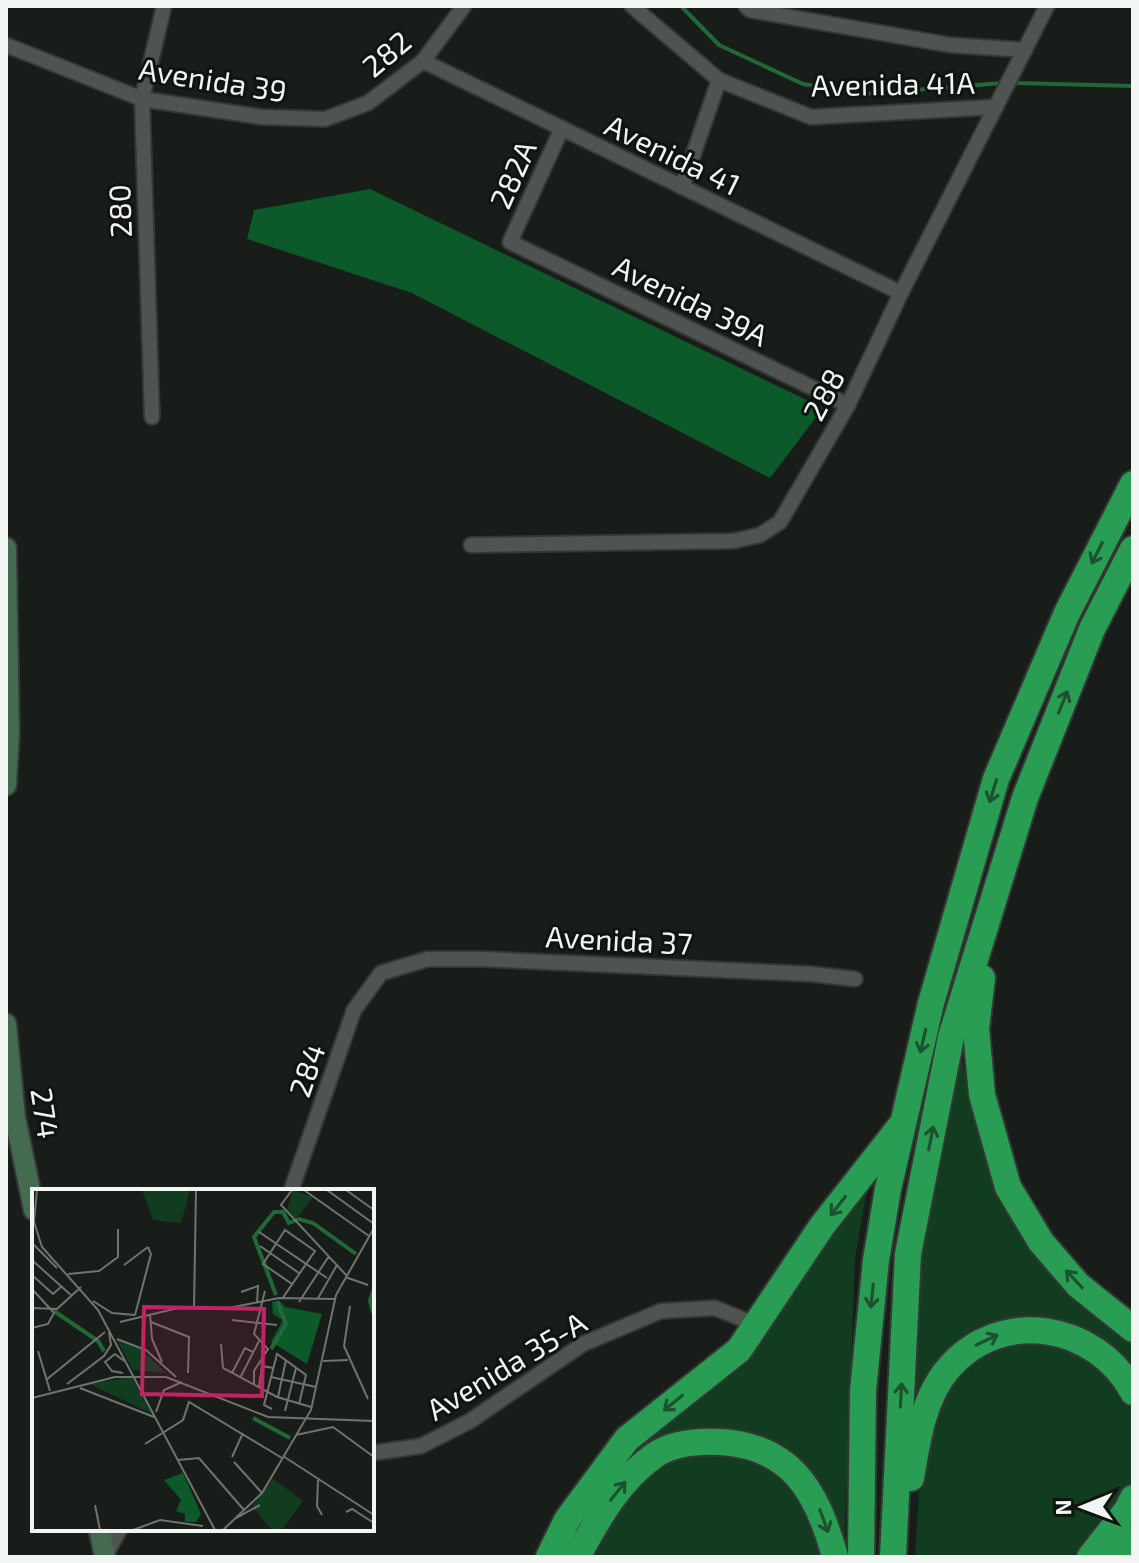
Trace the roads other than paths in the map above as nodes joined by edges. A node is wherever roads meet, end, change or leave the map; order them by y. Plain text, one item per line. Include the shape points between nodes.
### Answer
1 (164, 6) edge
2 (464, 6) edge
3 (632, 6) edge
4 (746, 6) edge
5 (1047, 6) edge
6 (6, 45) edge
7 (1025, 50) junction
8 (423, 61) junction
9 (719, 80) junction
10 (142, 99) junction
11 (996, 107) junction
12 (325, 119) joint
13 (562, 128) junction
14 (682, 187) junction
15 (510, 242) joint
16 (901, 293) junction
17 (848, 405) junction
18 (152, 417) dead end
19 (1133, 484) edge
20 (471, 545) dead end
21 (6, 548) edge
22 (1133, 549) edge
23 (6, 785) edge
24 (1025, 798) junction
25 (381, 973) joint
26 (855, 979) dead end
27 (6, 1024) edge
28 (904, 1122) junction
29 (292, 1189) edge
30 (32, 1200) edge
31 (757, 1325) junction
32 (1133, 1329) edge
33 (1133, 1392) edge
34 (374, 1453) edge
35 (1133, 1498) edge
36 (99, 1531) edge
37 (119, 1531) edge
38 (1133, 1540) edge
39 (105, 1556) edge
40 (549, 1557) edge
41 (577, 1557) edge
42 (835, 1557) edge
43 (861, 1557) edge
44 (896, 1557) edge
45 (1090, 1557) edge
46 (1103, 1557) edge

1 - 10 street, 280
2 - 8 street, 282
3 - 9 street, Avenida 41A
4 - 7 street via 950,45
5 - 7 street, 288
6 - 10 street, Avenida 39
7 - 11 street, 288
8 - 12 street, 282 via 368,103
8 - 13 street, Avenida 41
9 - 11 street, Avenida 41A via 811,117
9 - 14 street
10 - 12 street, Avenida 39 via 262,117
10 - 18 street, 280
11 - 16 street, 288
13 - 14 street, Avenida 41
13 - 15 street, 282A
14 - 16 street, Avenida 41
15 - 17 street, Avenida 39A
16 - 17 street, 288
17 - 20 street, 288 via 780,522 760,535 733,541
19 -> 28 highway via 1067,613 996,779 931,1003
21 - 23 street
24 -> 22 highway via 1092,629
32 -> 24 highway via 1078,1285 1041,1242 1008,1187 982,1095 976,1029 983,971
44 -> 24 highway via 908,1254 951,1037
25 - 26 street, Avenida 37 via 428,959 480,959
25 - 29 street, 284 via 354,1010
27 - 30 street, 274 via 15,1117
28 -> 31 highway via 822,1226
28 -> 43 highway via 873,1289 863,1391
31 - 34 street, Avenida 35-A via 715,1308 661,1311 583,1344 470,1421 421,1446
31 -> 40 highway via 739,1350 627,1439 567,1520
44 -> 33 highway via 928,1406 946,1371 969,1349 1000,1334 1052,1332 1092,1346 1113,1363
35 - 45 highway
36 - 39 street
37 - 39 street
38 - 46 highway
41 -> 42 highway via 625,1481 656,1454 704,1441 744,1443 797,1475 822,1513

